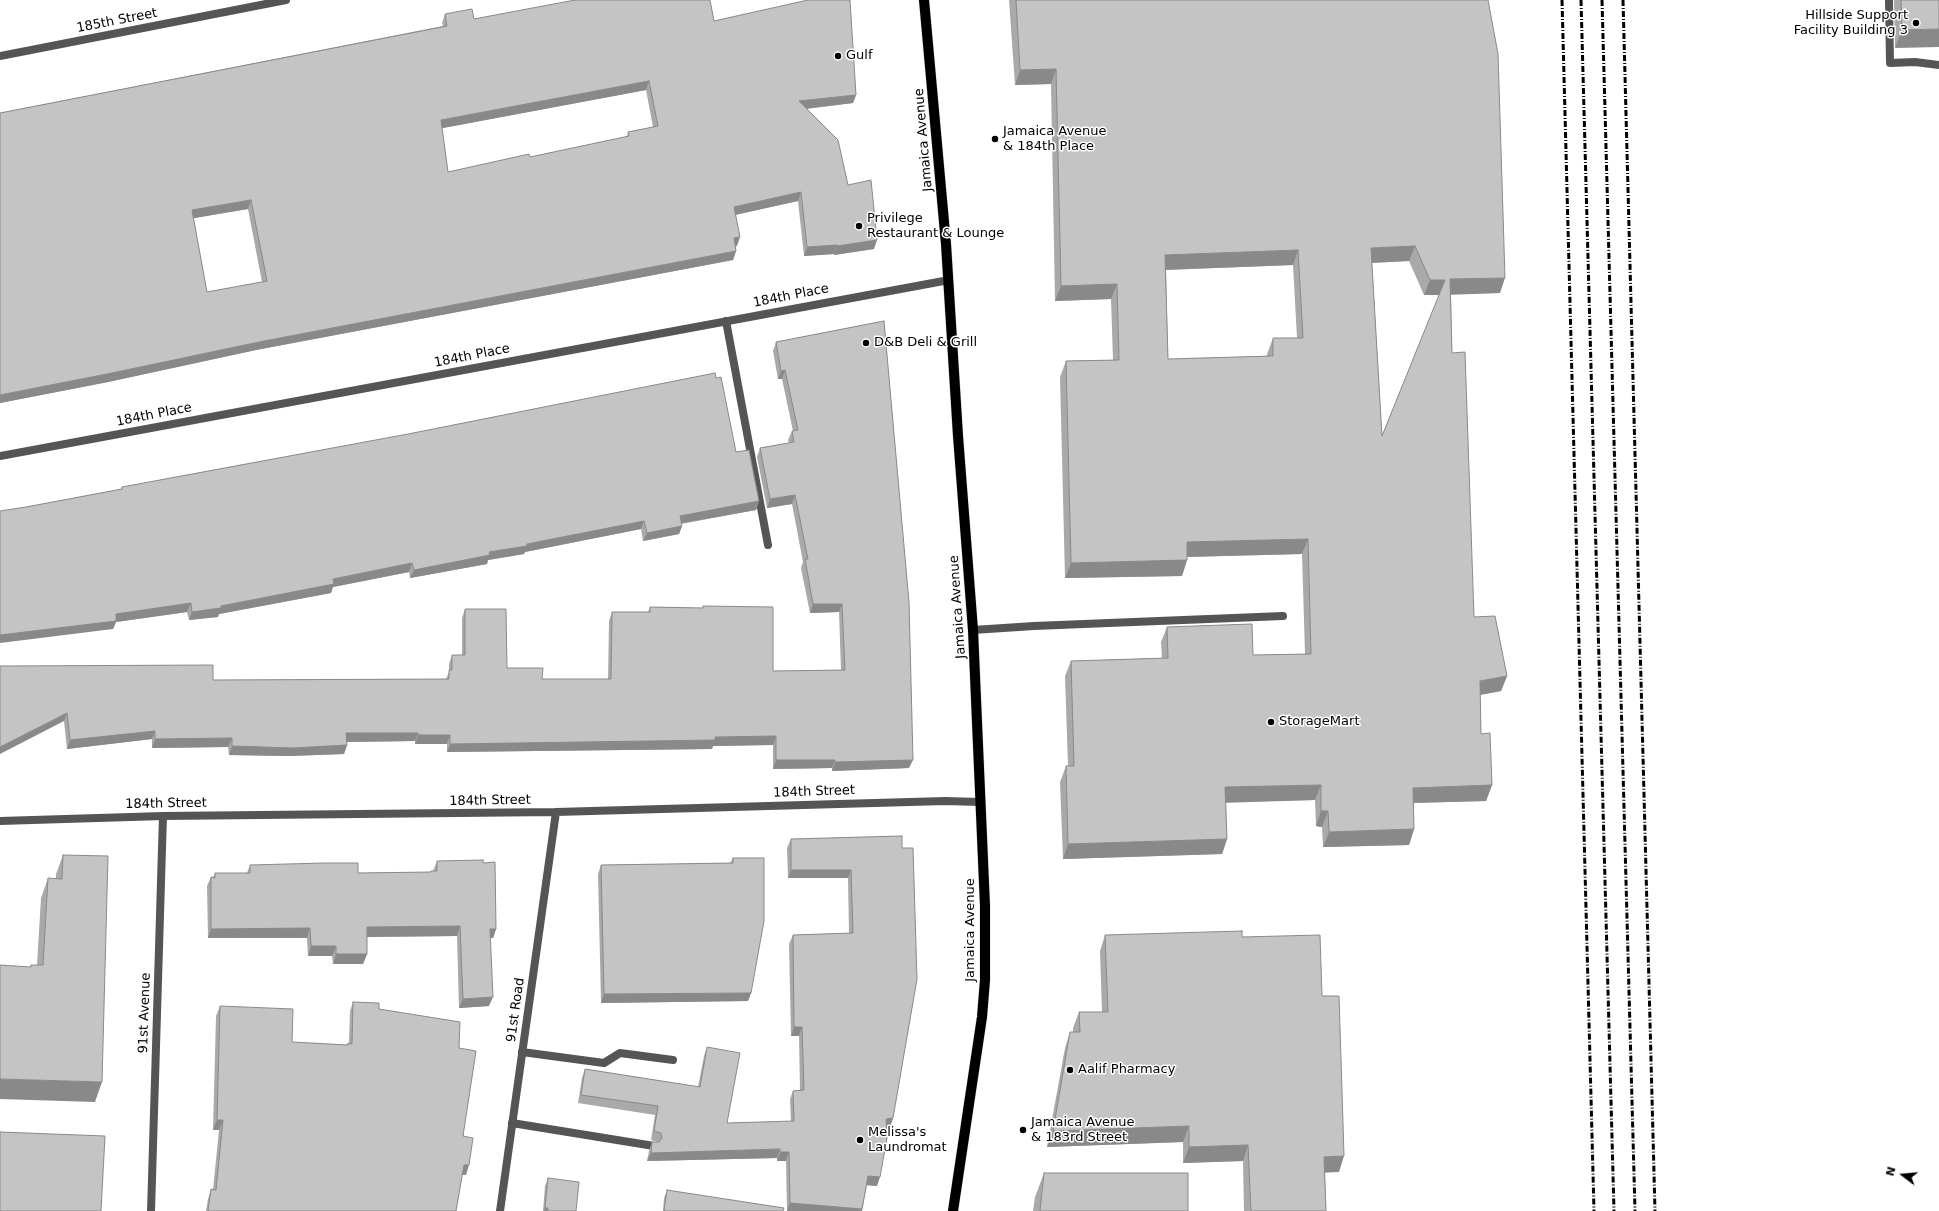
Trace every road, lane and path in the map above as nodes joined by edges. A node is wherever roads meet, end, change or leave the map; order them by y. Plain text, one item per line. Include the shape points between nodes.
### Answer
1 (286, 0) edge
2 (924, 0) edge
3 (1889, 0) edge
4 (0, 56) edge
5 (1939, 65) edge
6 (949, 280) junction
7 (726, 321) junction
8 (0, 456) edge
9 (768, 545) dead end
10 (1283, 616) dead end
11 (973, 630) junction
12 (981, 802) junction
13 (556, 812) junction
14 (163, 816) junction
15 (0, 821) edge
16 (522, 1052) junction
17 (673, 1060) dead end
18 (512, 1123) junction
19 (654, 1146) edge
20 (151, 1211) edge
21 (500, 1211) edge
22 (953, 1211) edge

1 - 4 street, 185th Street
2 - 6 main road, Jamaica Avenue
3 - 5 street via 1890,63 1915,62
6 - 7 street, 184th Place
6 - 11 main road, Jamaica Avenue
7 - 8 street, 184th Place
7 - 9 street
10 - 11 street
11 - 12 main road, Jamaica Avenue
12 - 13 street, 184th Street
12 - 22 main road, Jamaica Avenue via 985,944 982,1017
13 - 14 street, 184th Street
13 - 16 street, 91st Road
14 - 15 street, 184th Street
14 - 20 street, 91st Avenue
16 - 17 street via 604,1063 620,1053
16 - 18 street, 91st Road
18 - 19 street
18 - 21 street, 91st Road

